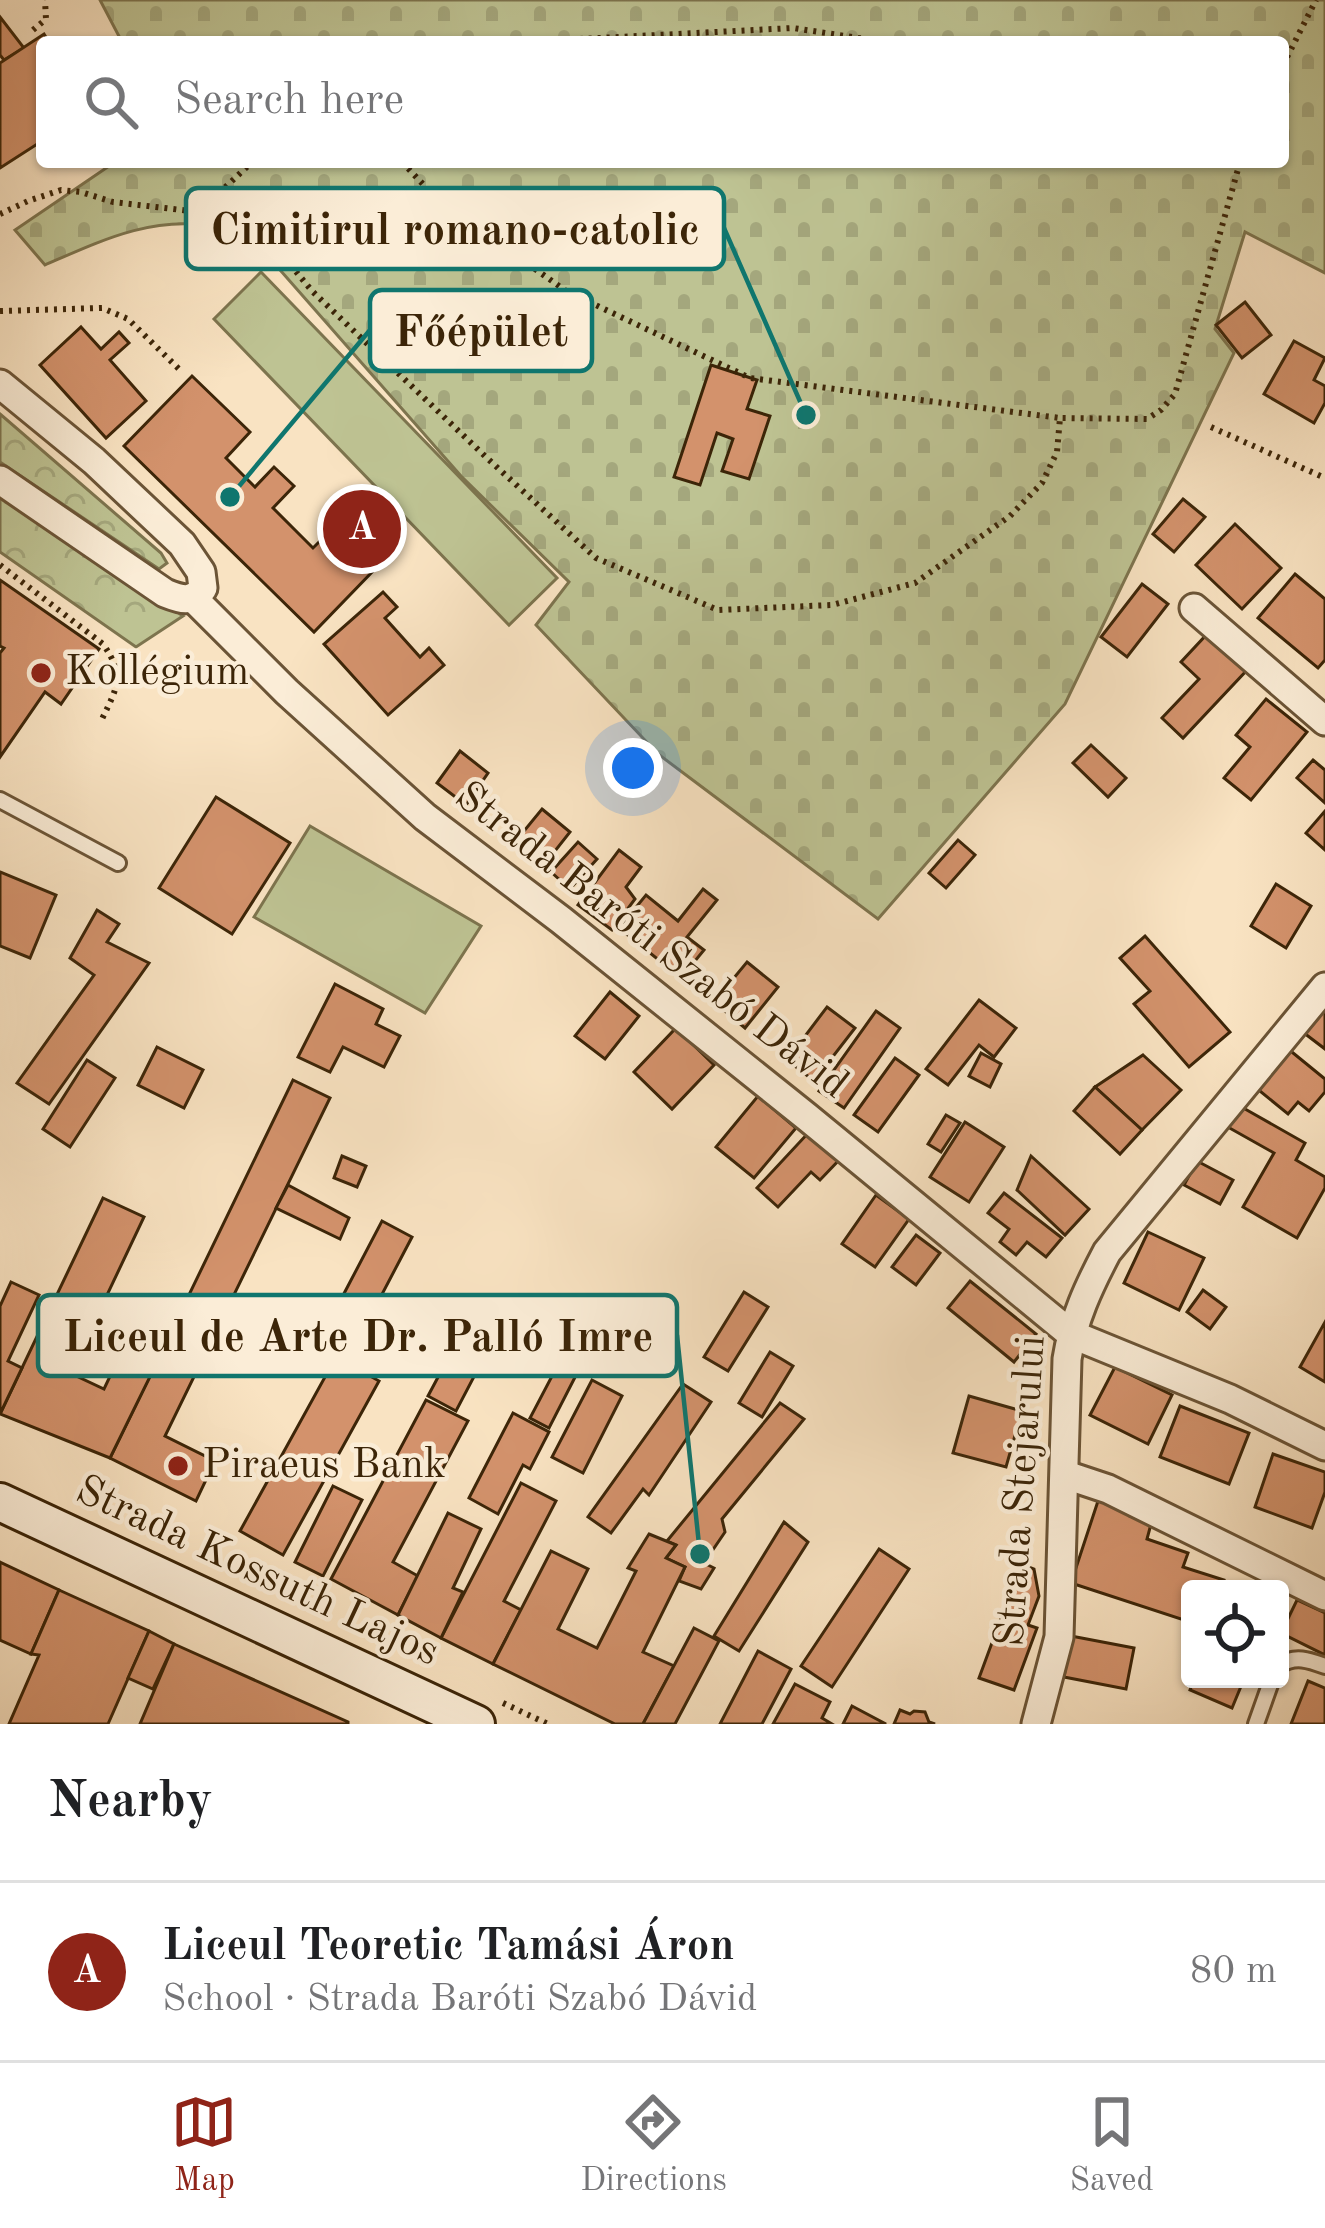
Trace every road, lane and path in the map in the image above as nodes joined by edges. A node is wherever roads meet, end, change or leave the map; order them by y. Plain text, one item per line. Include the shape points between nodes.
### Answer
1 (45, 0) edge
2 (1316, 0) edge
3 (33, 30) dead end
4 (638, 36) edge
5 (846, 36) edge
6 (1289, 53) edge
7 (246, 168) edge
8 (408, 168) edge
9 (1238, 168) edge
10 (199, 212) junction
11 (0, 214) edge
12 (0, 311) edge
13 (182, 372) dead end
14 (0, 385) edge
15 (1060, 418) junction
16 (1211, 427) dead end
17 (1325, 478) edge
18 (0, 480) edge
19 (0, 565) edge
20 (194, 598) junction
21 (1194, 608) dead end
22 (102, 719) dead end
23 (1325, 722) edge
24 (0, 800) edge
25 (118, 862) dead end
26 (1325, 987) edge
27 (1071, 1334) junction
28 (1325, 1446) edge
29 (1066, 1474) junction
30 (0, 1502) edge
31 (1325, 1596) edge
32 (1289, 1659) edge
33 (1325, 1666) edge
34 (1270, 1688) edge
35 (1043, 1722) edge
36 (476, 1724) edge
37 (1256, 1724) edge

1 - 3 path via 46,19
2 - 6 path
4 - 5 path via 793,28
7 - 10 path
8 - 15 path via 437,199 566,291 750,378
9 - 15 path via 1175,394 1147,419
10 - 11 path via 61,190
10 - 15 path via 266,236 312,291 596,558 718,610 832,605 915,584 1042,483 1058,452
12 - 13 path via 102,308 128,319
14 - 20 street via 182,544 203,581
16 - 17 path
18 - 20 street, Strada Baróti Szabó Dávid via 165,593
19 - 22 path via 113,659 119,684
20 - 27 street, Strada Baróti Szabó Dávid via 425,818
21 - 23 street
24 - 25 lane
26 - 27 street, Strada Stejarului via 1107,1252
27 - 28 street, Strada Baróti Szabó Dávid
27 - 29 street, Strada Stejarului
29 - 31 street
29 - 35 street, Strada Stejarului via 1059,1637
30 - 36 main road, Strada Kossuth Lajos
32 - 33 lane
34 - 37 lane

